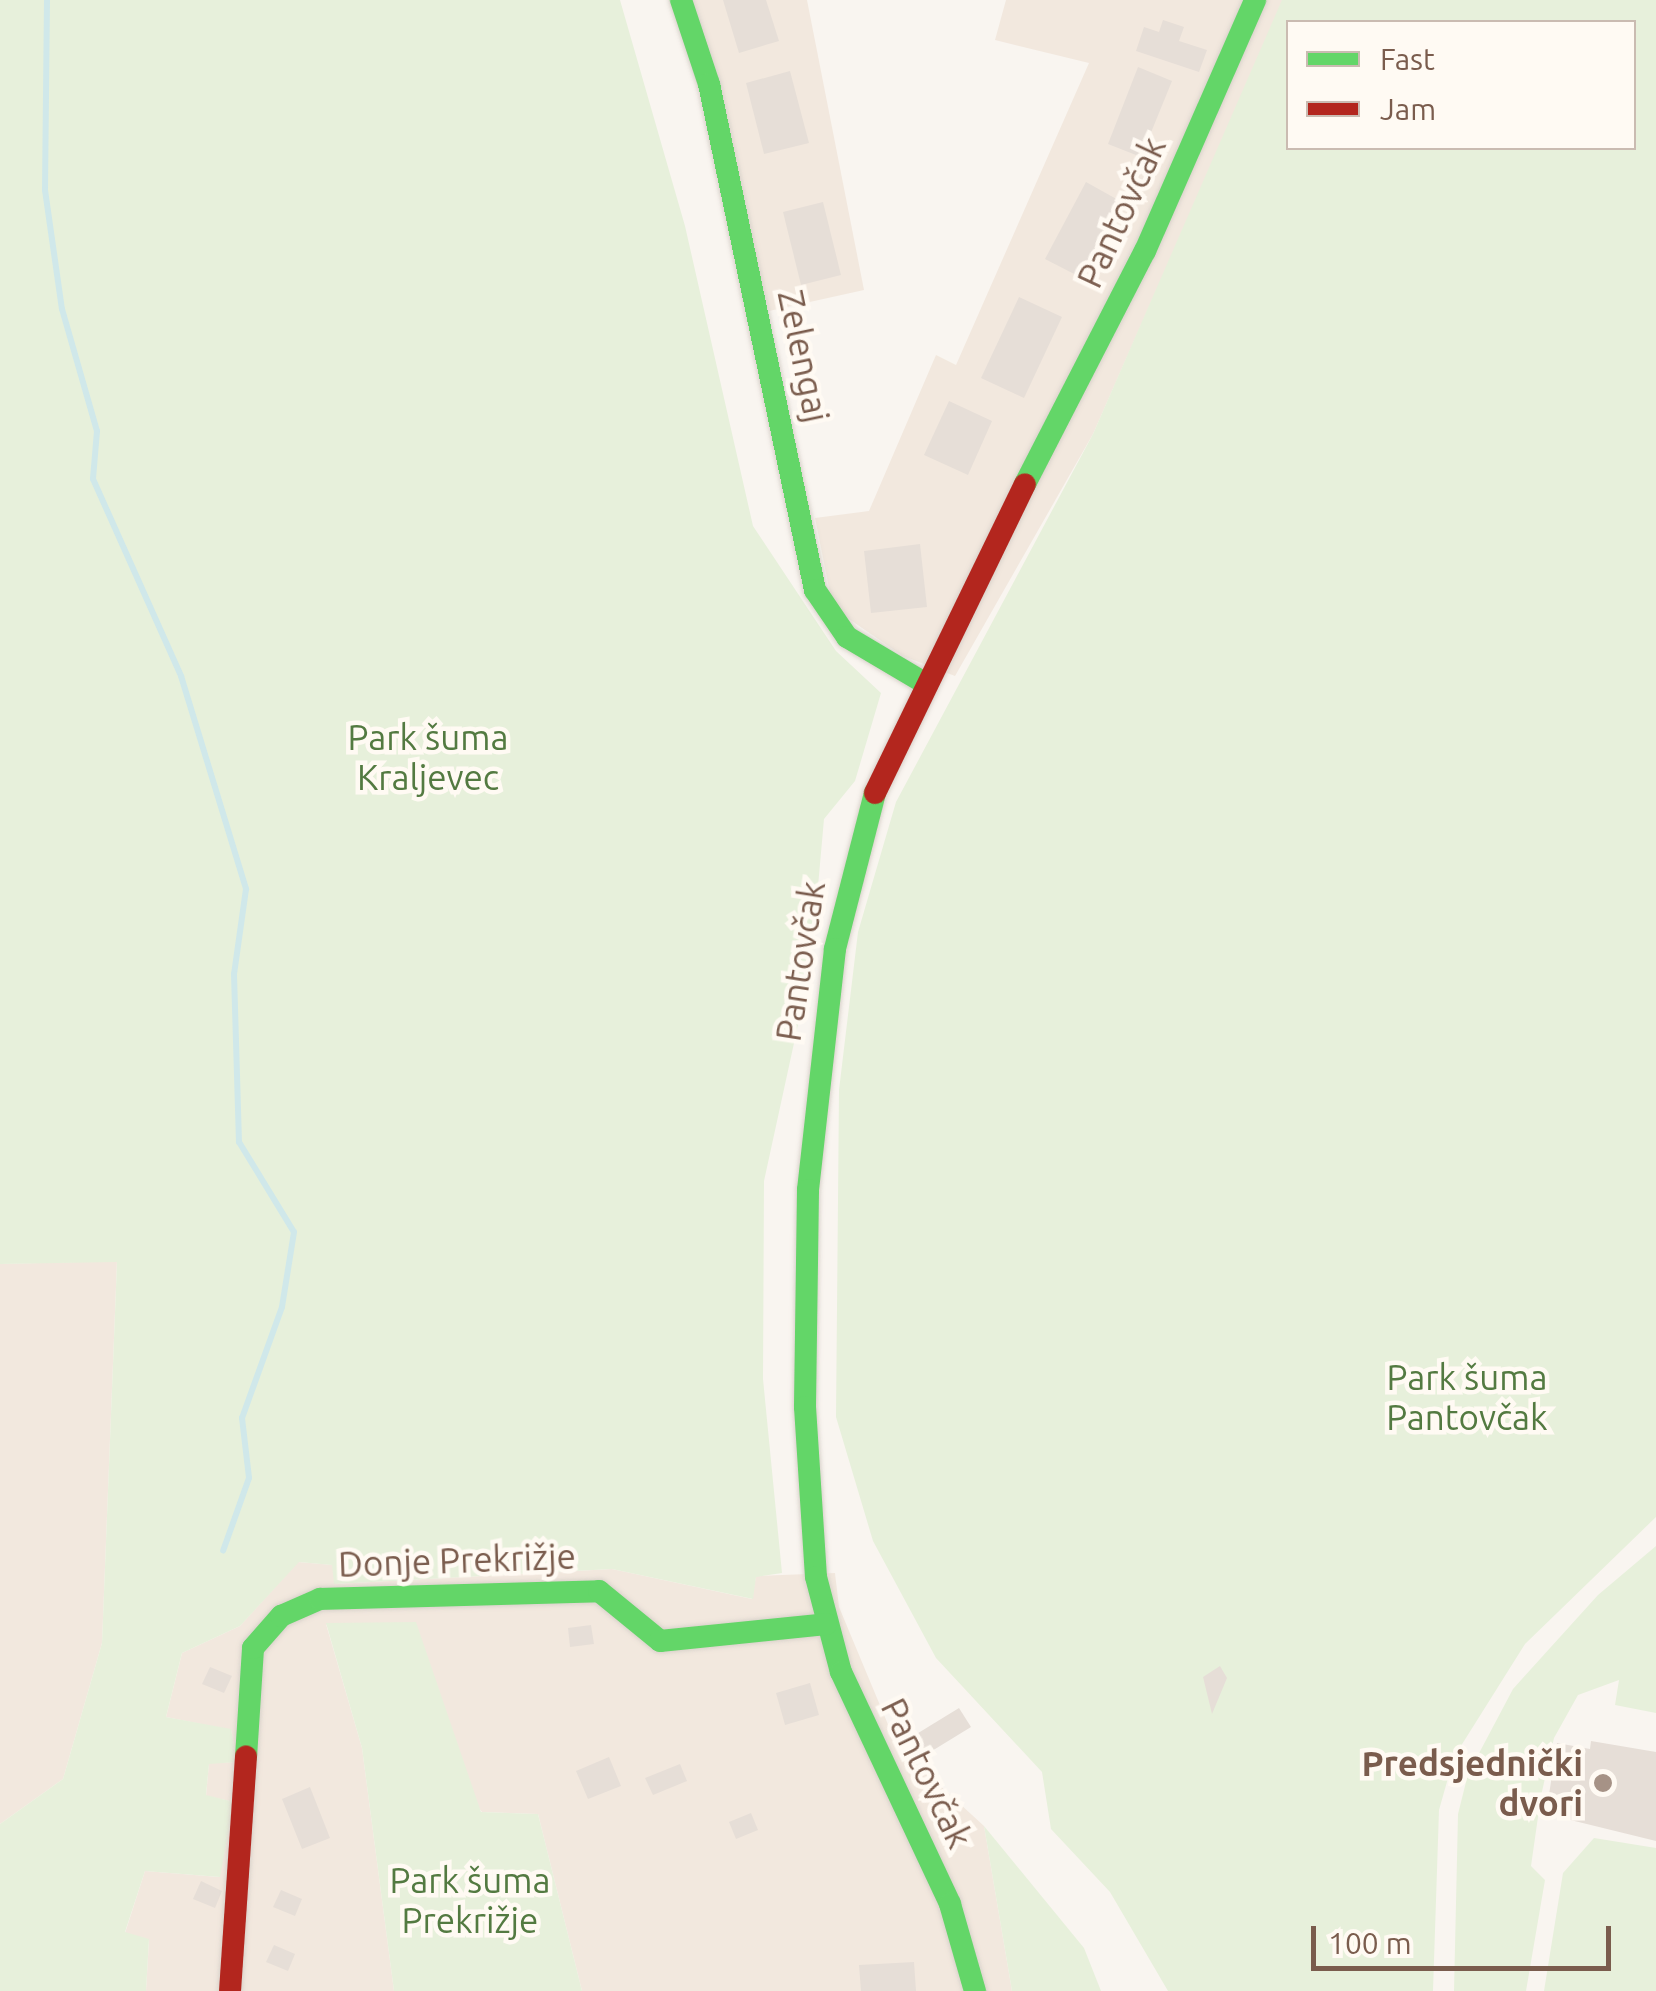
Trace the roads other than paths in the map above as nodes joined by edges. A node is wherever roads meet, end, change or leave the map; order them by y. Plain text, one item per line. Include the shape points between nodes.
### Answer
1 (681, 0) edge
2 (1255, 0) edge
3 (921, 681) junction
4 (826, 1624) junction
5 (230, 1991) edge
6 (975, 1991) edge

1 - 3 main road, Zelengaj via 713,102 815,590 847,637
2 - 3 main road, Pantovčak via 1144,250
3 - 4 main road, Pantovčak via 854,852 812,1132 805,1407
4 - 5 main road, Donje Prekrižje via 660,1642 598,1590 320,1599 282,1616 253,1648
4 - 6 main road, Pantovčak via 950,1904

